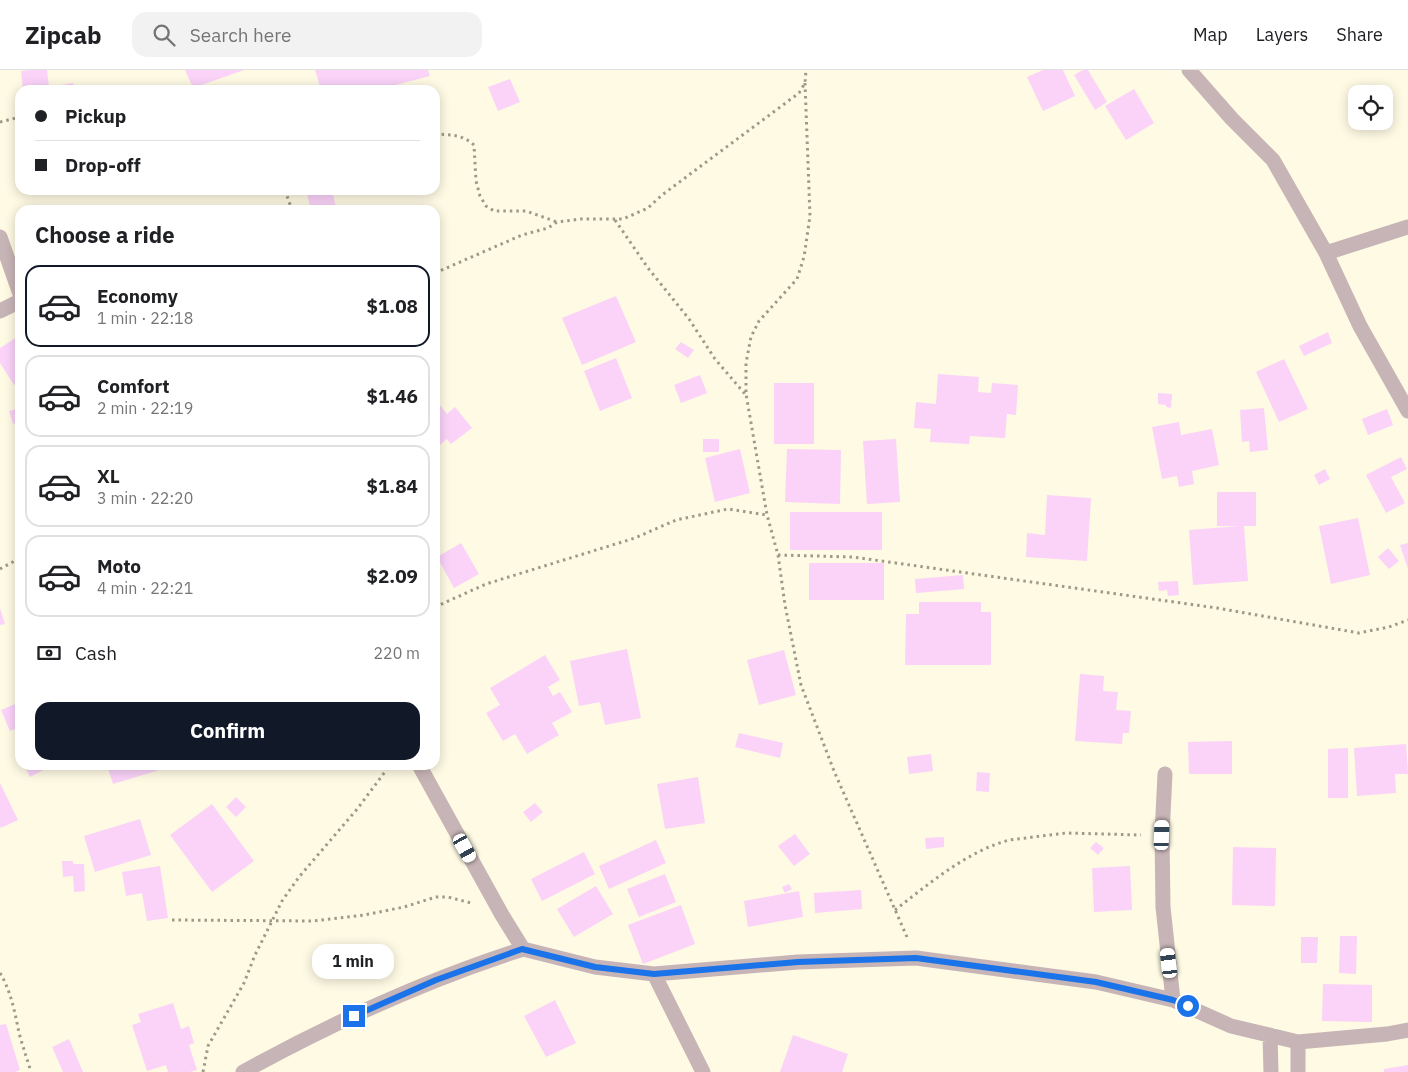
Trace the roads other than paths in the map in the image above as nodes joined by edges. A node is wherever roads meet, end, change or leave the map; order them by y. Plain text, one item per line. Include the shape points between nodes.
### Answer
1 (1189, 70) edge
2 (1408, 227) edge
3 (0, 237) edge
4 (1326, 253) junction
5 (15, 280) edge
6 (15, 304) edge
7 (0, 311) edge
8 (1408, 411) edge
9 (422, 770) edge
10 (1165, 774) dead end
11 (522, 949) junction
12 (654, 974) junction
13 (1173, 1000) junction
14 (1408, 1030) edge
15 (1270, 1035) junction
16 (1298, 1042) junction
17 (243, 1072) edge
18 (703, 1072) edge
19 (1271, 1072) edge
20 (1298, 1072) edge

1 - 4 street via 1273,160
2 - 4 street
3 - 5 street
4 - 8 street via 1360,326
6 - 7 street
9 - 11 street
10 - 13 street via 1162,908
11 - 12 street via 595,967
11 - 17 street via 436,980 305,1038
12 - 13 street via 798,962 916,958 1096,982
12 - 18 street
13 - 15 street via 1231,1026
14 - 16 street
15 - 16 street
15 - 19 street
16 - 20 street

